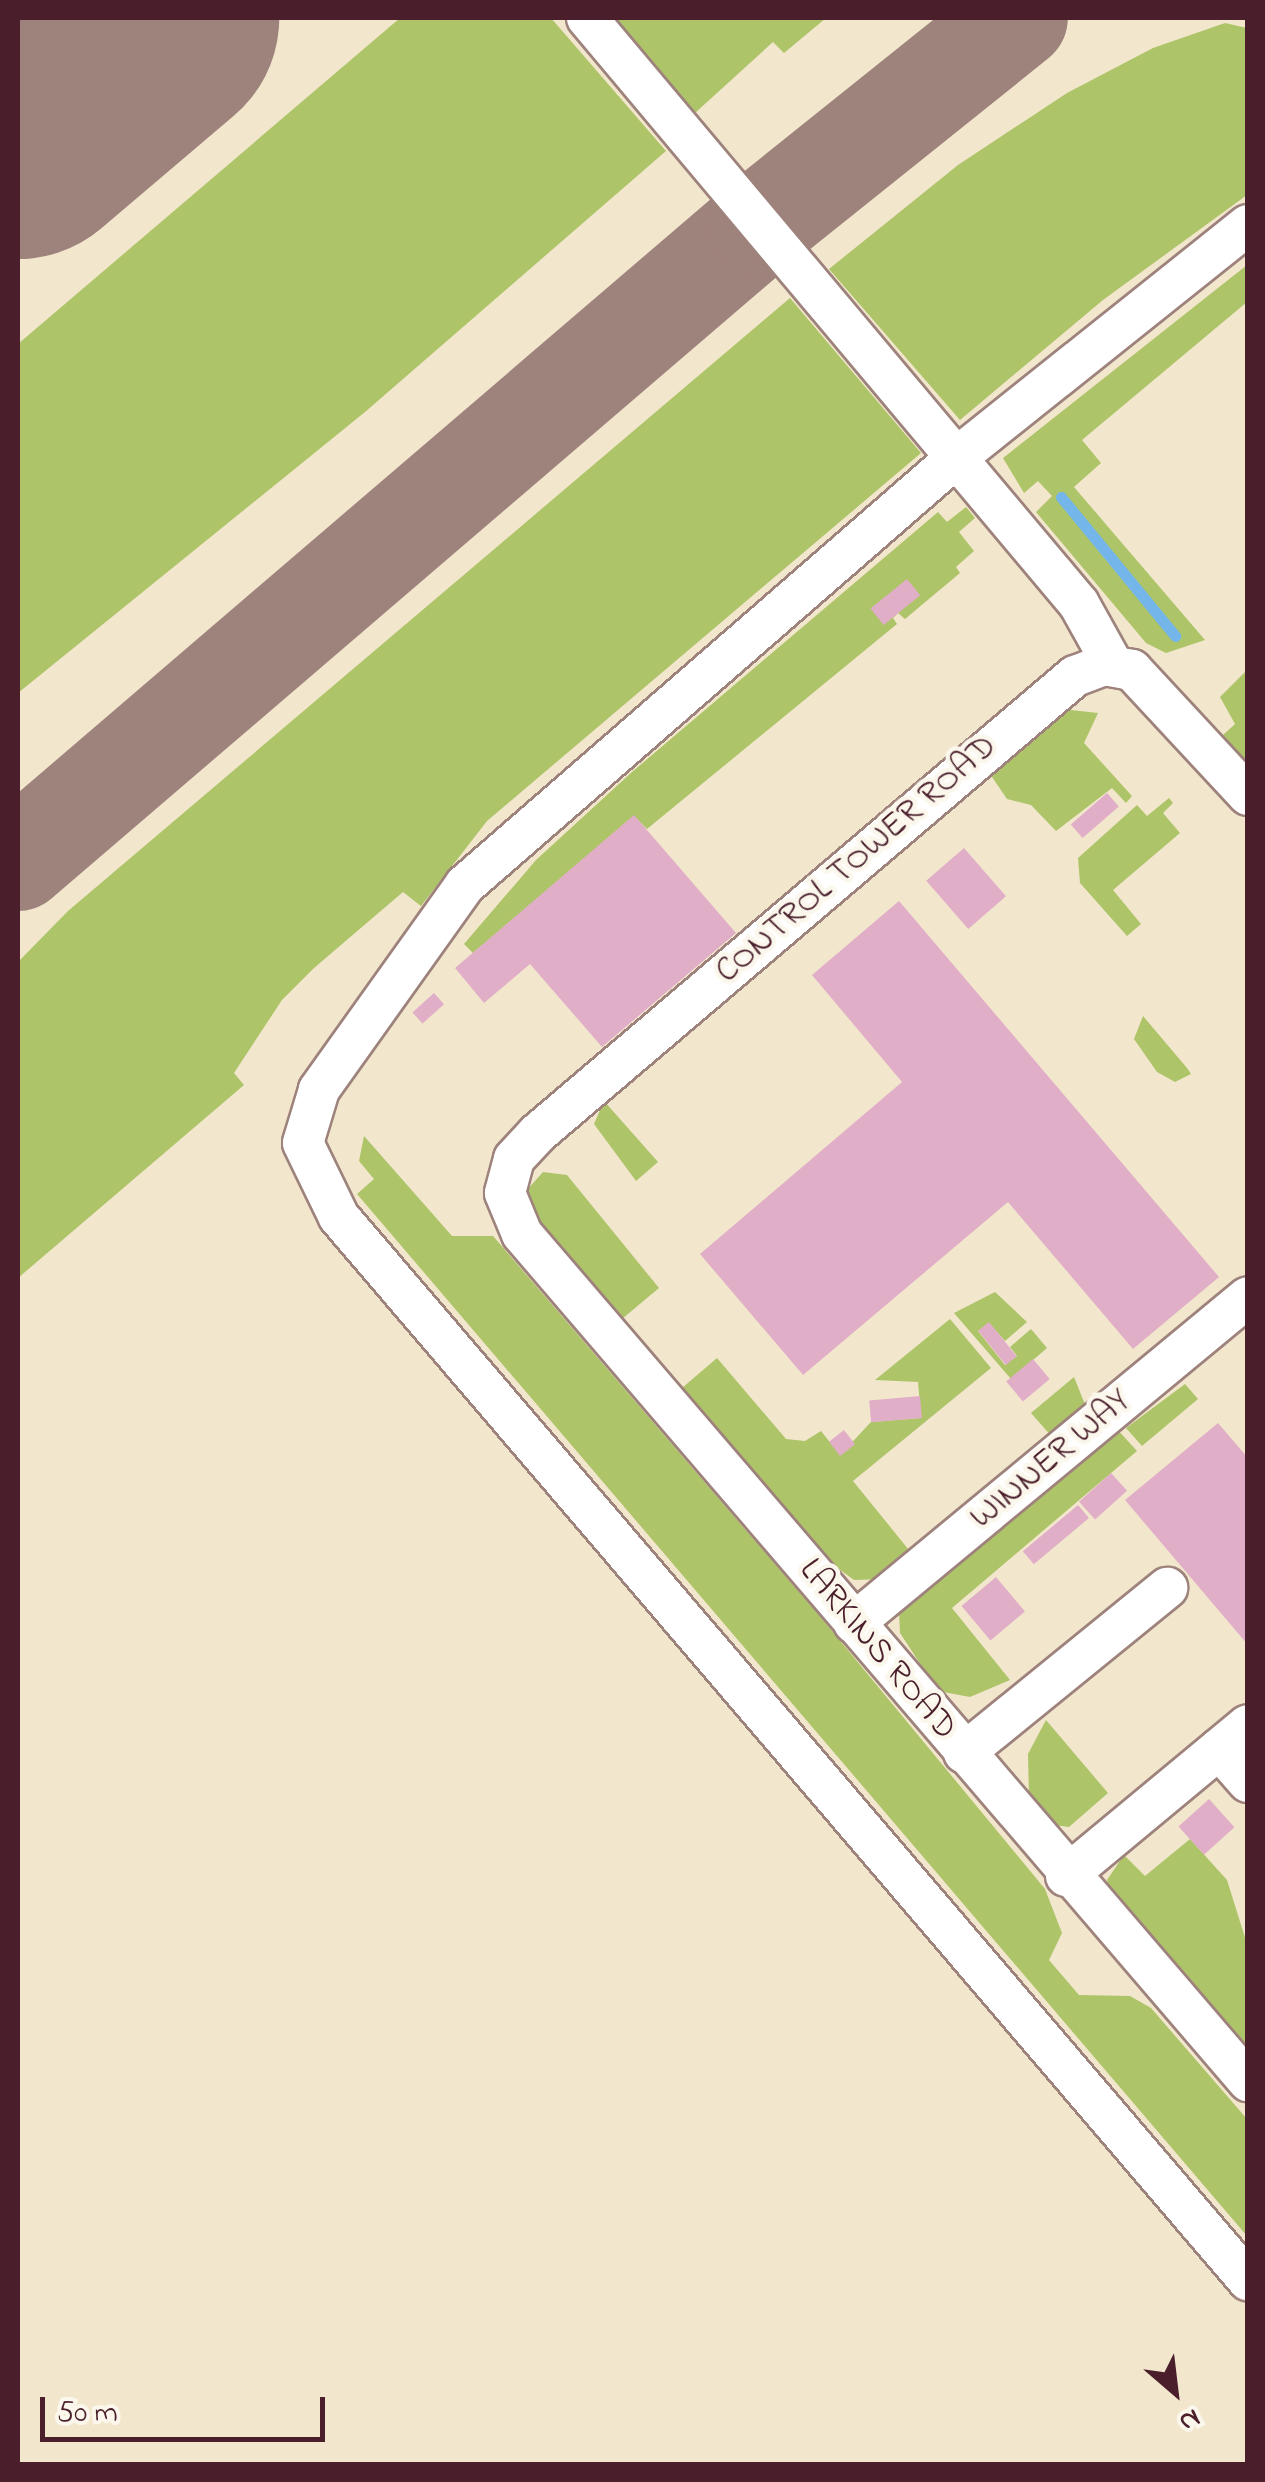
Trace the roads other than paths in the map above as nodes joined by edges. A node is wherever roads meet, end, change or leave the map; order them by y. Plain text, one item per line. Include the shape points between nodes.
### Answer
1 (587, 18) edge
2 (1248, 225) edge
3 (957, 457) junction
4 (1113, 665) junction
5 (1248, 795) edge
6 (510, 1217) joint
7 (1248, 1297) edge
8 (1167, 1588) dead end
9 (854, 1623) junction
10 (1233, 1737) edge
11 (964, 1753) junction
12 (1248, 1782) edge
13 (1066, 1876) junction
14 (1248, 2081) edge
15 (1248, 2280) edge

1 - 3 lane
2 - 3 lane
3 - 4 lane via 1078,604
3 - 15 lane via 464,885 319,1090 303,1143 339,1217
4 - 5 lane via 1145,680
4 - 6 lane, CONTROL TOWER ROAD via 1084,671 1034,708 538,1133 508,1170
6 - 9 lane, LARKINS ROAD
7 - 9 lane, WINNER WAY
8 - 11 lane
9 - 11 lane, LARKINS ROAD
10 - 12 lane
10 - 13 lane
11 - 13 lane, LARKINS ROAD
13 - 14 lane, LARKINS ROAD

